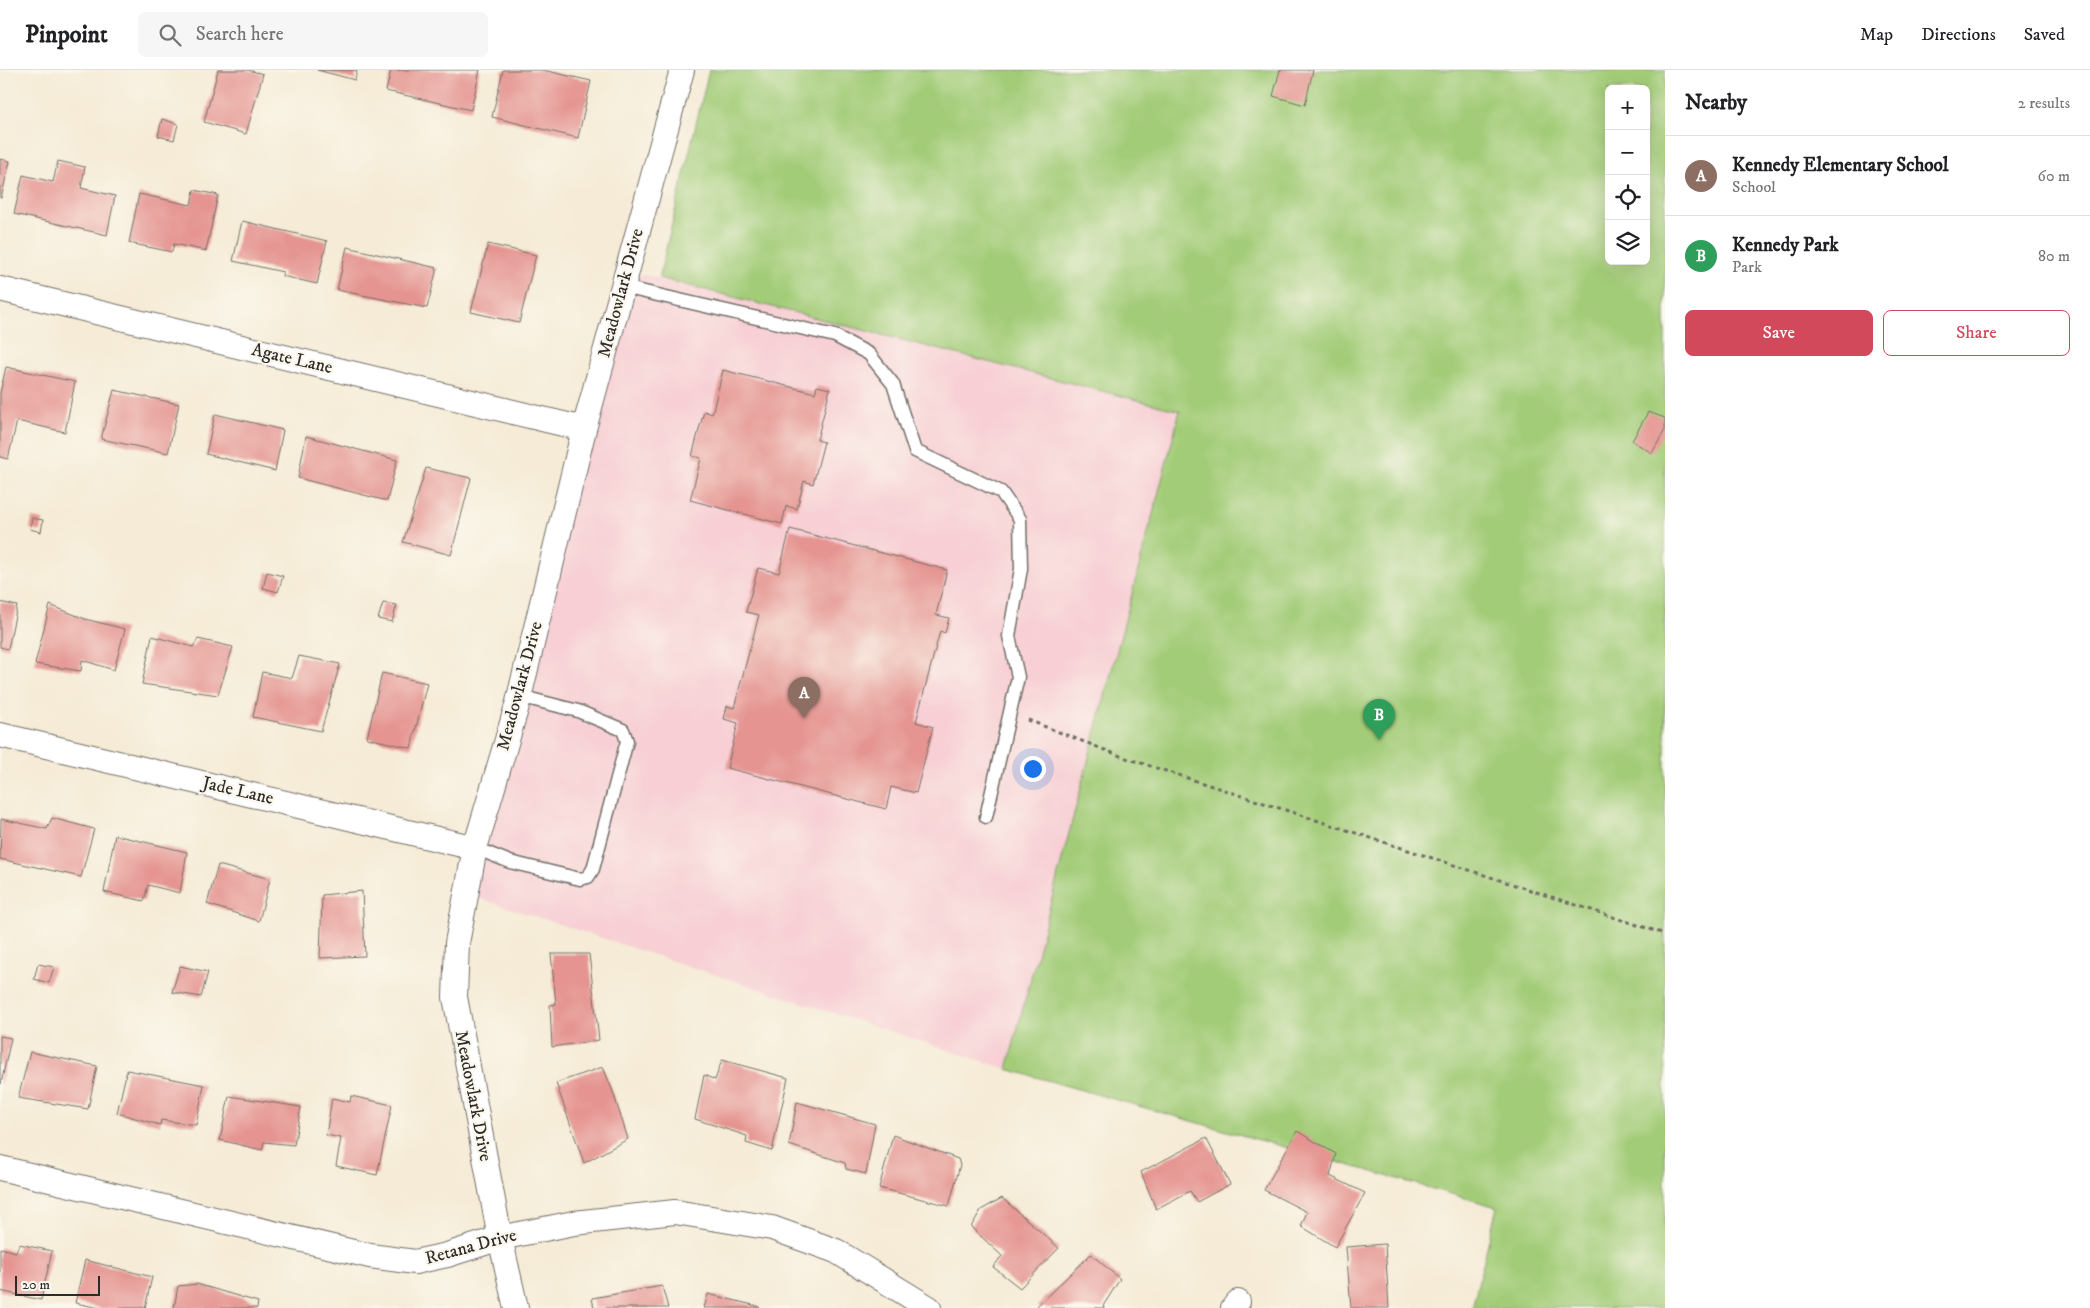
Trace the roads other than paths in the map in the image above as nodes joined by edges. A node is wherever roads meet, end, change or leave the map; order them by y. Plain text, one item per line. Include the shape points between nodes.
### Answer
1 (682, 70) edge
2 (623, 287) junction
3 (0, 289) edge
4 (584, 429) junction
5 (519, 696) junction
6 (0, 735) edge
7 (986, 816) dead end
8 (475, 848) junction
9 (0, 1168) edge
10 (500, 1238) junction
11 (516, 1308) edge
12 (929, 1308) edge

1 - 2 street, Meadowlark Drive
2 - 4 street, Meadowlark Drive
2 - 7 lane via 835,336 869,354 893,384 915,451 1001,492 1020,519 1021,569 1009,636 1018,677
3 - 4 street, Agate Lane
4 - 5 street, Meadowlark Drive
5 - 8 street, Meadowlark Drive
5 - 8 lane via 578,711 623,730 627,741 593,869 588,877 580,879 510,862
6 - 8 street, Jade Lane
8 - 10 street, Meadowlark Drive via 457,943 455,997
9 - 10 street, Retana Drive via 379,1257 415,1262 447,1256
10 - 11 street, Meadowlark Drive
10 - 12 street, Retana Drive via 574,1223 675,1212 772,1228 836,1251

